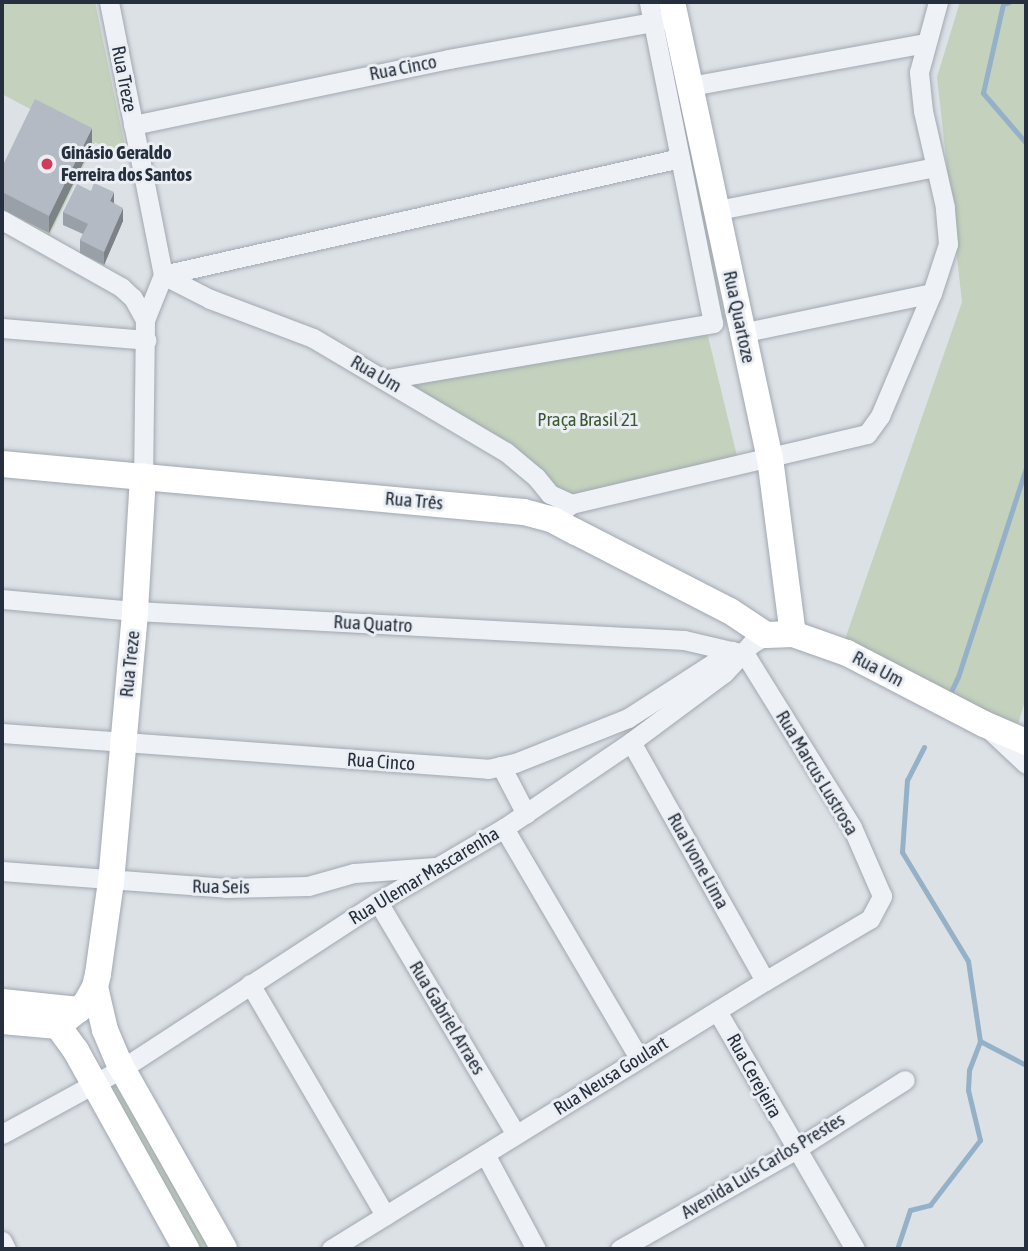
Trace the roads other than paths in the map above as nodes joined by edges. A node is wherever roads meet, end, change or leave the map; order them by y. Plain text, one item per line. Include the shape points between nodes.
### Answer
1 (108, 2) edge
2 (649, 2) edge
3 (938, 2) edge
4 (667, 14) edge
5 (925, 43) junction
6 (691, 86) junction
7 (685, 118) junction
8 (133, 125) junction
9 (680, 159) junction
10 (935, 167) junction
11 (685, 181) junction
12 (716, 201) junction
13 (2, 220) edge
14 (163, 275) junction
15 (932, 293) junction
16 (145, 320) junction
17 (2, 328) edge
18 (741, 333) junction
19 (147, 340) junction
20 (387, 379) junction
21 (758, 461) junction
22 (2, 464) edge
23 (144, 476) junction
24 (562, 512) junction
25 (2, 599) edge
26 (135, 611) junction
27 (793, 634) junction
28 (766, 635) junction
29 (738, 652) junction
30 (984, 724) junction
31 (2, 733) edge
32 (631, 742) junction
33 (1026, 742) edge
34 (122, 743) junction
35 (1026, 764) edge
36 (501, 766) junction
37 (526, 814) junction
38 (504, 828) junction
39 (439, 867) junction
40 (2, 871) edge
41 (111, 882) junction
42 (882, 896) joint
43 (378, 902) junction
44 (765, 981) junction
45 (250, 984) junction
46 (95, 987) junction
47 (2, 1002) edge
48 (79, 1010) junction
49 (717, 1011) junction
50 (2, 1021) edge
51 (58, 1026) junction
52 (639, 1058) junction
53 (121, 1067) junction
54 (905, 1080) dead end
55 (94, 1084) junction
56 (2, 1134) edge
57 (516, 1134) junction
58 (795, 1150) junction
59 (485, 1154) junction
60 (385, 1215) junction
61 (2, 1241) edge
62 (6, 1249) edge
63 (186, 1249) edge
64 (225, 1249) edge
65 (331, 1249) edge
66 (536, 1249) edge
67 (620, 1249) edge
68 (855, 1249) edge

1 - 8 street, Rua Treze
2 - 4 street, Rua Quartoze
3 - 5 street
4 - 6 street, Rua Quartoze
4 - 7 street, Rua Quartoze
4 - 8 street, Rua Cinco
5 - 6 street
5 - 10 street via 919,72
6 - 7 street, Rua Quartoze
7 - 9 street, Rua Quartoze
7 - 12 street, Rua Quartoze
8 - 14 street, Rua Treze
9 - 11 street, Rua Quartoze
9 - 14 street
10 - 12 street
10 - 15 street via 948,244
11 - 12 street
11 - 20 street, Rua Quartoze via 713,323
12 - 18 street, Rua Quartoze
13 - 16 street via 121,287
14 - 16 street
14 - 20 street, Rua Um via 210,299 313,338
15 - 18 street
15 - 21 street via 880,416 867,433
16 - 19 street
17 - 19 street
18 - 21 street, Rua Quartoze
19 - 23 street, Rua Treze
20 - 24 street, Rua Um via 506,452 536,477
21 - 24 street
21 - 27 street, Rua Quartoze
22 - 23 street, Rua Três
23 - 24 street, Rua Três
23 - 26 street, Rua Treze
24 - 28 street, Rua Três
25 - 26 street, Rua Quatro
26 - 29 street, Rua Quatro via 684,640
26 - 34 street, Rua Treze
27 - 28 street, Rua Um
27 - 30 street, Rua Um via 847,653
28 - 29 street
29 - 32 street, Rua Ulemar Mascarenha via 724,673
29 - 36 street, Rua Cinco via 628,718
29 - 42 street, Rua Marcus Lustrosa via 852,827
30 - 33 street, Rua Um
30 - 35 street, Rua Um
31 - 34 street, Rua Cinco
32 - 37 street, Rua Ulemar Mascarenha
32 - 44 street, Rua Ivone Lima
34 - 36 street, Rua Cinco via 470,769
34 - 41 street, Rua Treze
36 - 37 street
37 - 38 street, Rua Ulemar Mascarenha
38 - 39 street, Rua Ulemar Mascarenha
38 - 52 street
39 - 41 street, Rua Seis via 354,873 308,886 226,888
39 - 43 street, Rua Ulemar Mascarenha
40 - 41 street, Rua Seis
41 - 46 street, Rua Treze
42 - 44 street, Rua Neusa Goulart via 870,919
43 - 45 street, Rua Ulemar Mascarenha
43 - 57 street, Rua Gabriel Arraes
44 - 49 street, Rua Neusa Goulart
45 - 53 street, Rua Ulemar Mascarenha
45 - 60 street
46 - 48 street
46 - 53 street via 105,1030
47 - 48 street
48 - 51 street
48 - 53 street
49 - 52 street, Rua Neusa Goulart
49 - 58 street, Rua Cerejeira
50 - 51 street
51 - 55 street
52 - 57 street, Rua Neusa Goulart
53 - 55 street, Rua Ulemar Mascarenha
53 - 64 street
54 - 58 street, Avenida Luís Carlos Prestes
55 - 56 street
55 - 63 street
57 - 59 street, Rua Neusa Goulart
58 - 67 street, Avenida Luís Carlos Prestes
58 - 68 street, Rua Cerejeira
59 - 60 street, Rua Neusa Goulart
59 - 66 street
60 - 65 street, Rua Neusa Goulart
61 - 62 street

